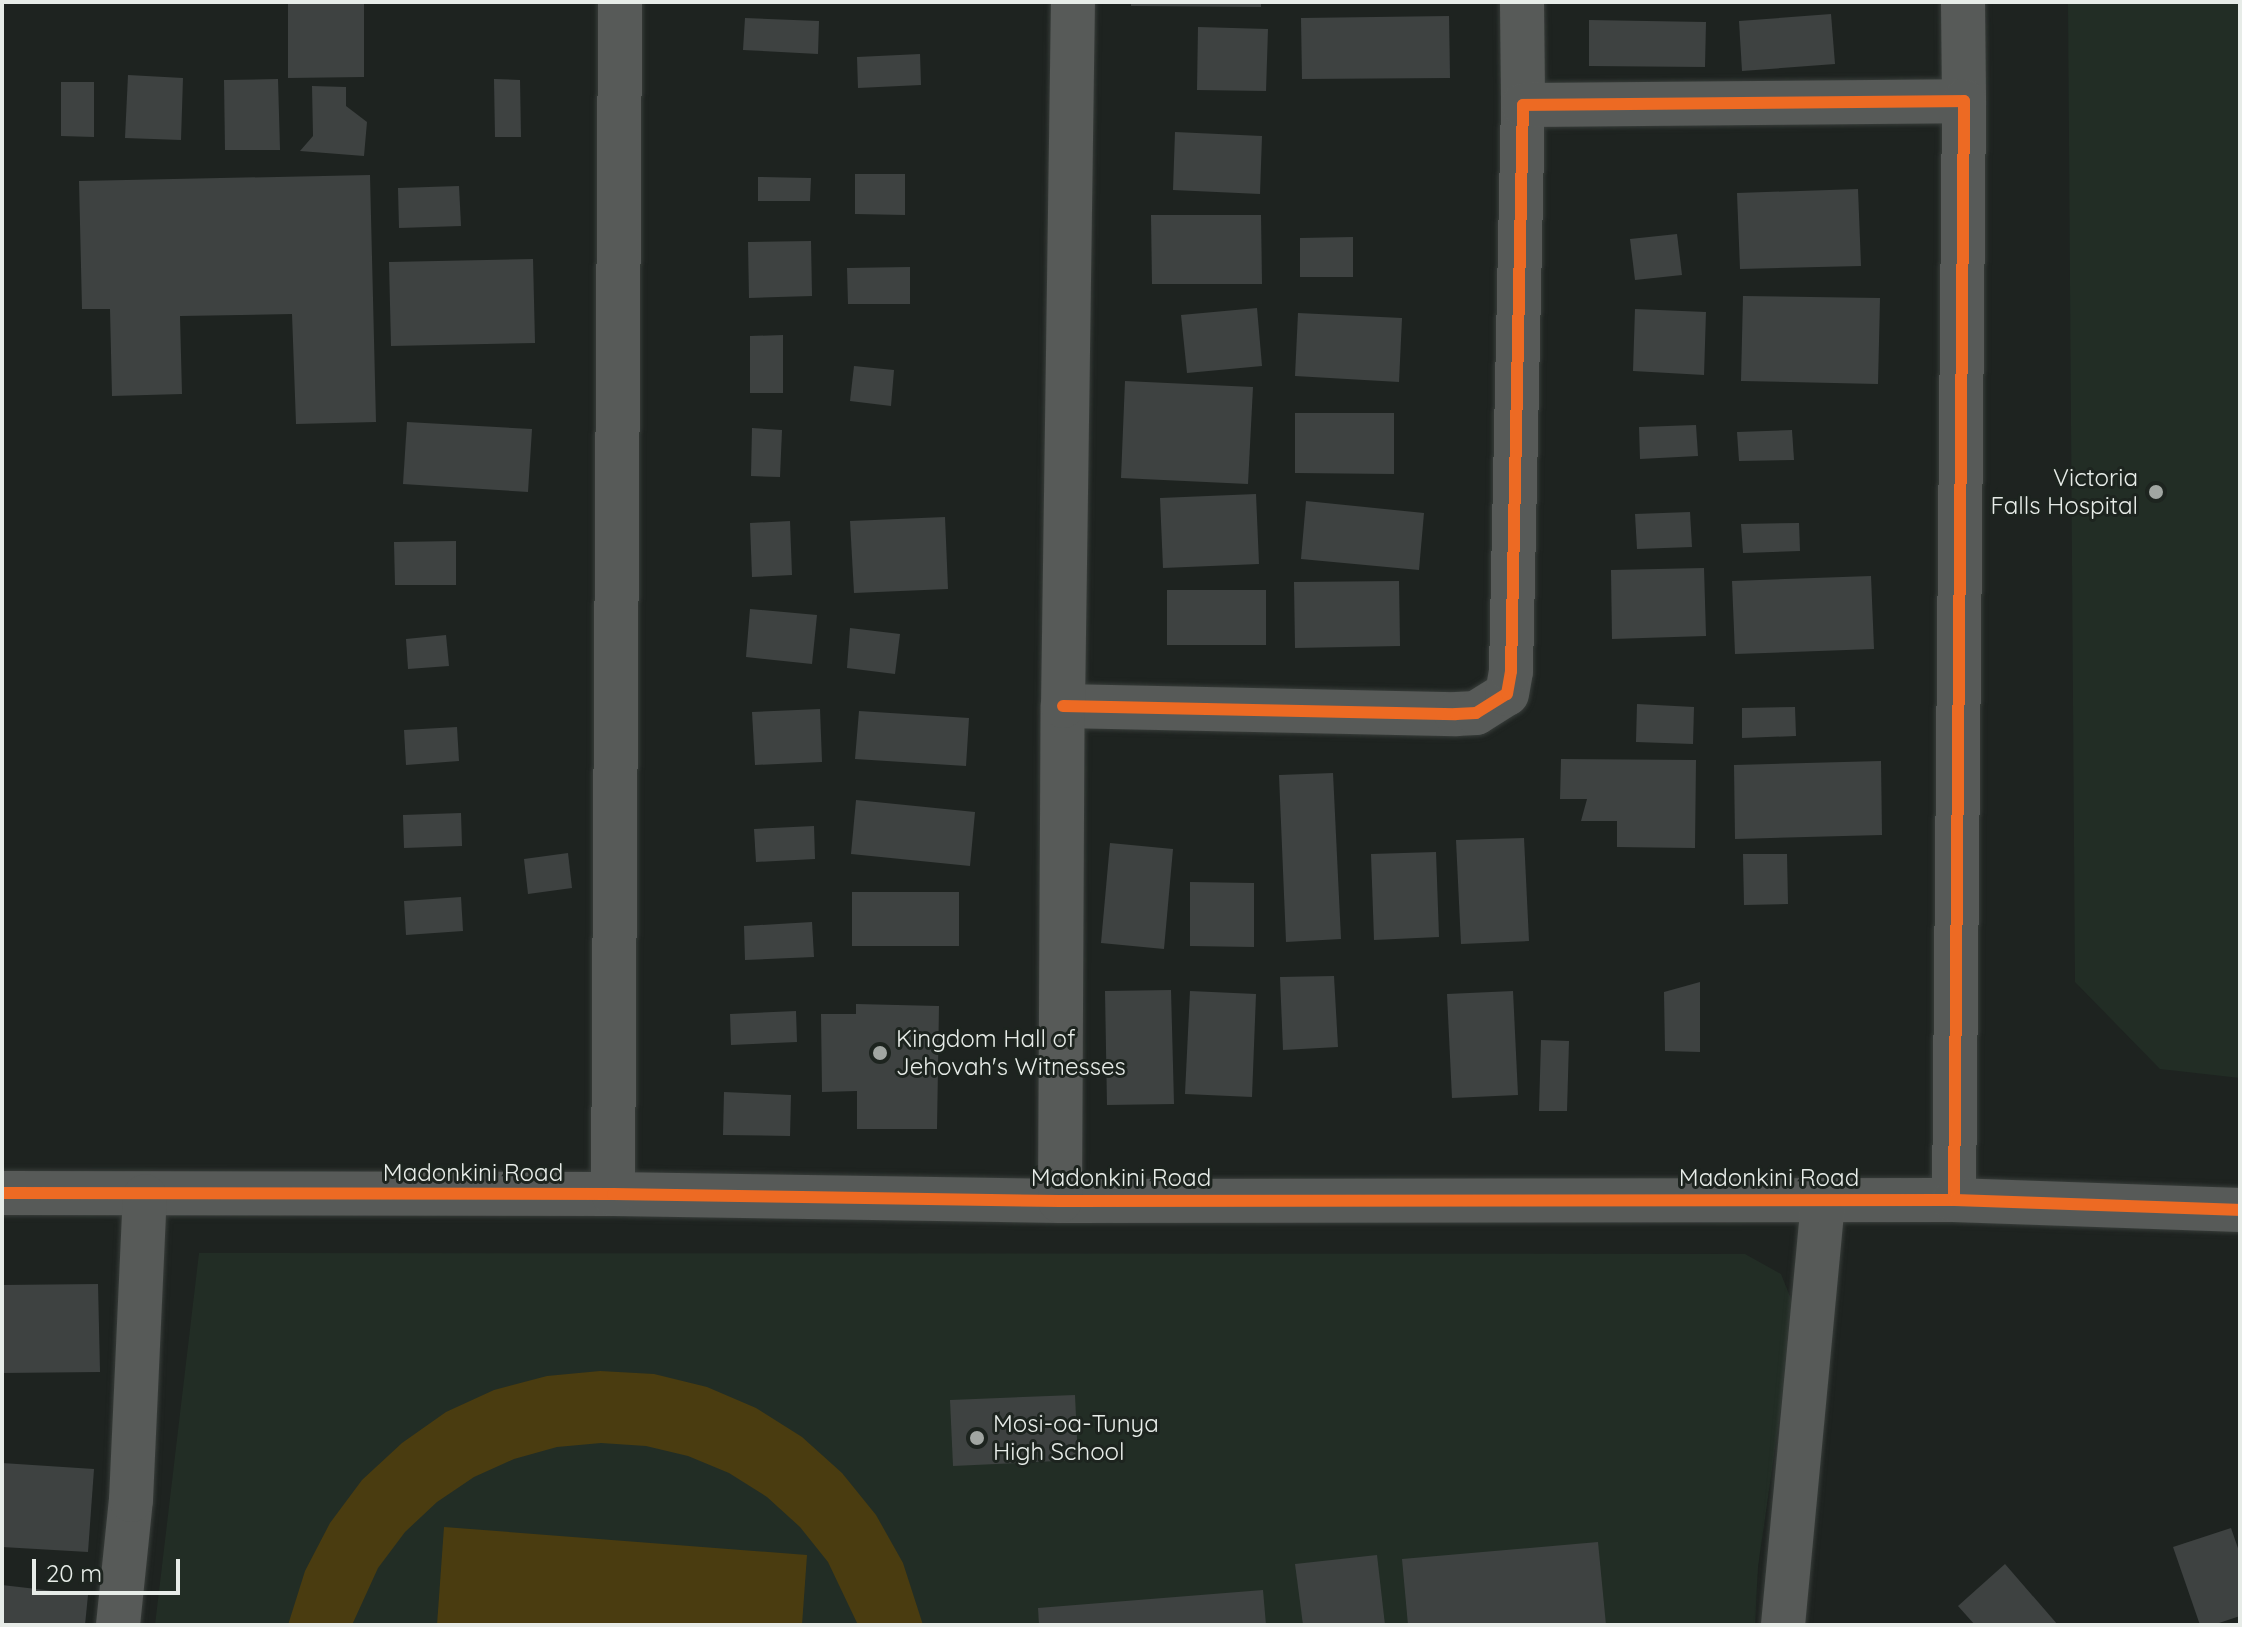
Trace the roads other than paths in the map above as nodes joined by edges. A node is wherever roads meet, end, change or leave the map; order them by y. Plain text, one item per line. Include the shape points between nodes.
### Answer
1 (620, 2) edge
2 (1073, 2) edge
3 (1522, 2) edge
4 (1963, 2) edge
5 (1964, 101) junction
6 (1523, 105) junction
7 (1063, 706) junction
8 (2, 1193) edge
9 (613, 1194) junction
10 (145, 1196) junction
11 (1823, 1200) junction
12 (1954, 1200) junction
13 (1060, 1201) junction
14 (2240, 1210) edge
15 (118, 1625) edge
16 (1783, 1625) edge

1 - 9 street
2 - 7 street
3 - 6 street
4 - 5 street
5 - 6 street
5 - 12 street
6 - 7 street via 1507,694 1476,713 1456,714
7 - 13 street
8 - 10 street, Madonkini Road
9 - 10 street, Madonkini Road
9 - 13 street, Madonkini Road
10 - 15 street via 131,1500
11 - 12 street, Madonkini Road
11 - 13 street, Madonkini Road
11 - 16 street
12 - 14 street, Madonkini Road

